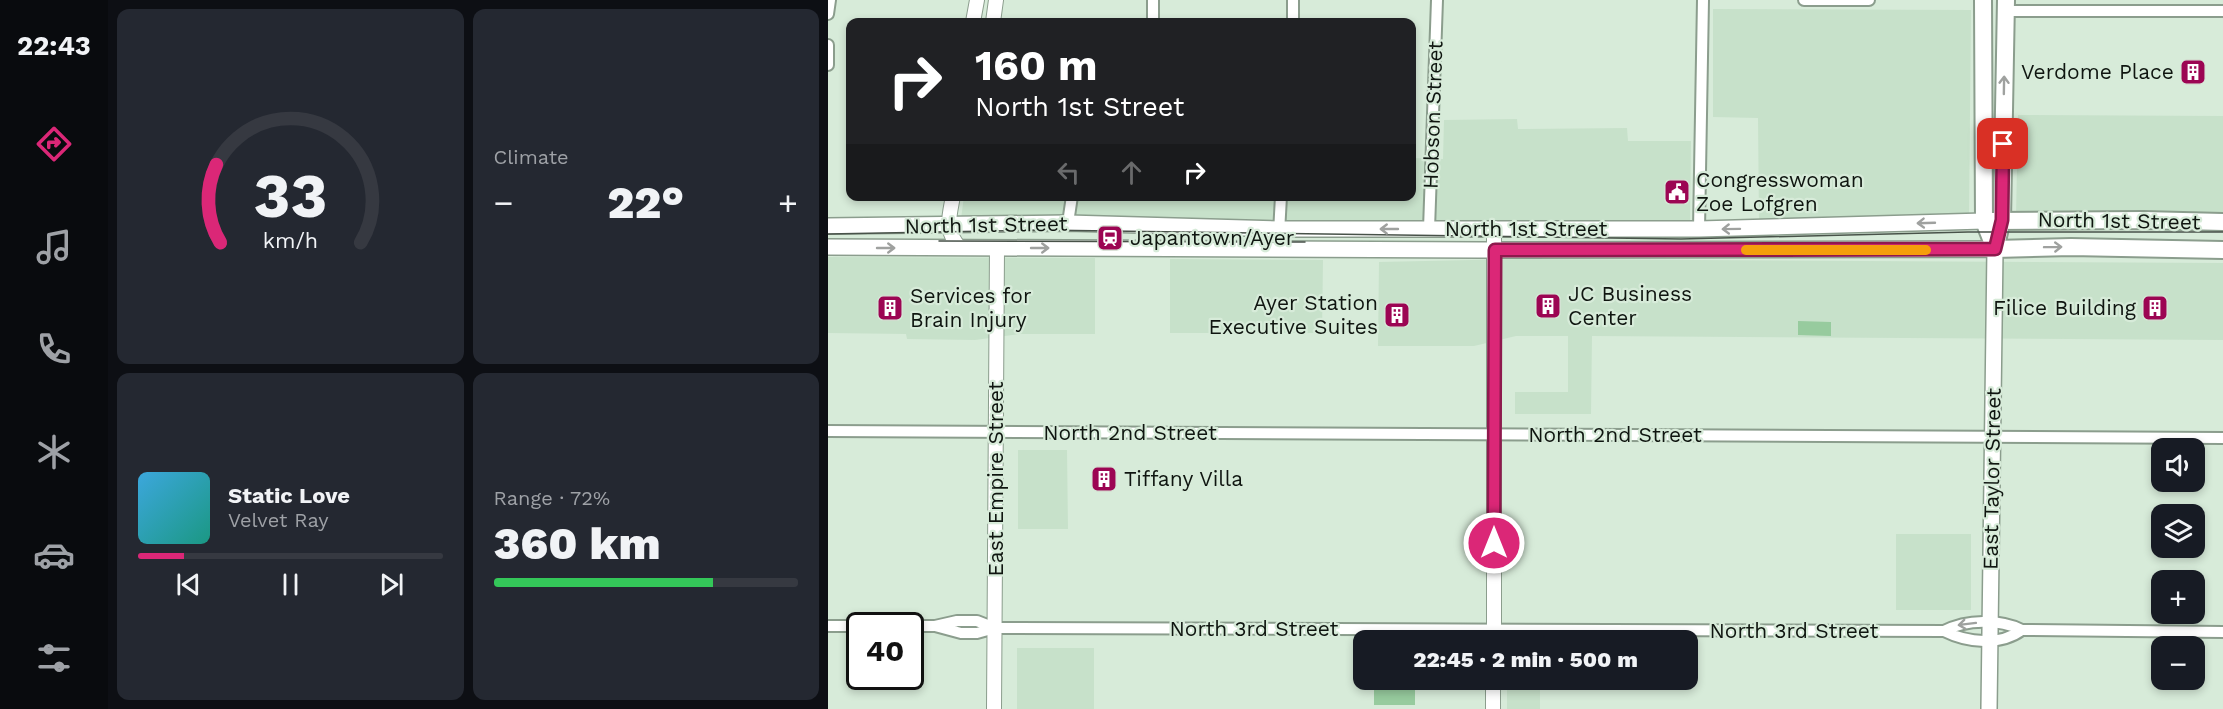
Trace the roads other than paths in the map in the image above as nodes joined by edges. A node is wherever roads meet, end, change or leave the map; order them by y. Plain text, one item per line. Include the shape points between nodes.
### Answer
1 (830, 0) edge
2 (977, 0) edge
3 (996, 0) edge
4 (1154, 0) edge
5 (1293, 0) edge
6 (1437, 0) edge
7 (1702, 0) edge
8 (1804, 0) edge
9 (1869, 0) edge
10 (1983, 0) edge
11 (2006, 5) edge
12 (2223, 11) edge
13 (828, 14) edge
14 (974, 18) edge
15 (994, 18) edge
16 (1153, 18) edge
17 (1293, 18) edge
18 (828, 45) edge
19 (828, 65) edge
20 (952, 201) edge
21 (1071, 201) edge
22 (1281, 201) edge
23 (2002, 220) junction
24 (1984, 221) junction
25 (2223, 222) edge
26 (1068, 223) junction
27 (828, 226) edge
28 (948, 226) junction
29 (1494, 228) junction
30 (1279, 229) junction
31 (1700, 229) junction
32 (1429, 230) junction
33 (828, 247) edge
34 (960, 248) junction
35 (997, 248) junction
36 (1288, 249) junction
37 (1995, 249) junction
38 (1495, 250) junction
39 (2223, 250) edge
40 (828, 431) edge
41 (996, 432) junction
42 (1494, 435) junction
43 (1992, 437) junction
44 (2223, 438) edge
45 (1990, 621) junction
46 (828, 626) edge
47 (846, 626) edge
48 (924, 626) edge
49 (995, 628) junction
50 (1494, 630) edge
51 (2022, 630) junction
52 (1944, 632) junction
53 (2223, 632) edge
54 (1353, 633) edge
55 (1698, 634) edge
56 (1990, 642) junction
57 (1494, 690) edge
58 (994, 709) edge
59 (1493, 709) edge
60 (1989, 709) edge

1 - 13 street
2 - 14 street
3 - 15 street
4 - 16 street
5 - 17 street
6 - 32 street, Hobson Street
7 - 31 street
8 - 9 street
10 - 24 main road
11 - 12 street
23 -> 11 main road
18 - 19 street
20 - 28 street
21 - 26 street
22 - 30 street
23 - 24 main road, North 1st Street
23 - 25 main road, North 1st Street
23 - 37 main road
24 -> 31 main road, North 1st Street
24 - 37 main road
26 - 28 main road, North 1st Street
26 - 30 main road, North 1st Street
27 - 28 main road, North 1st Street
28 - 34 street
29 - 31 main road, North 1st Street
29 - 32 main road, North 1st Street
29 - 38 street
32 -> 30 main road, North 1st Street
30 - 36 street
33 -> 34 main road, North 1st Street
34 - 35 main road, North 1st Street
35 -> 36 main road, North 1st Street
35 - 41 street, East Empire Street
36 - 38 main road, North 1st Street
37 - 38 main road, North 1st Street
37 -> 39 main road, North 1st Street
37 - 43 main road, East Taylor Street
38 - 42 street
40 - 41 street, North 2nd Street
41 - 42 street, North 2nd Street
41 - 49 street, East Empire Street
42 - 43 street, North 2nd Street
42 - 50 street
43 - 44 street, North 2nd Street
43 - 45 main road, East Taylor Street
45 - 51 street, North 3rd Street
45 -> 52 street, North 3rd Street via 1956,625
45 - 56 main road, East Taylor Street
46 - 47 street
48 - 49 street, North 3rd Street via 961,633
49 - 54 street, North 3rd Street
49 - 58 street, East Empire Street
51 - 53 street, North 3rd Street
51 - 56 street, North 3rd Street
52 - 55 street, North 3rd Street
52 - 56 street, North 3rd Street
56 - 60 main road, East Taylor Street
57 - 59 street

